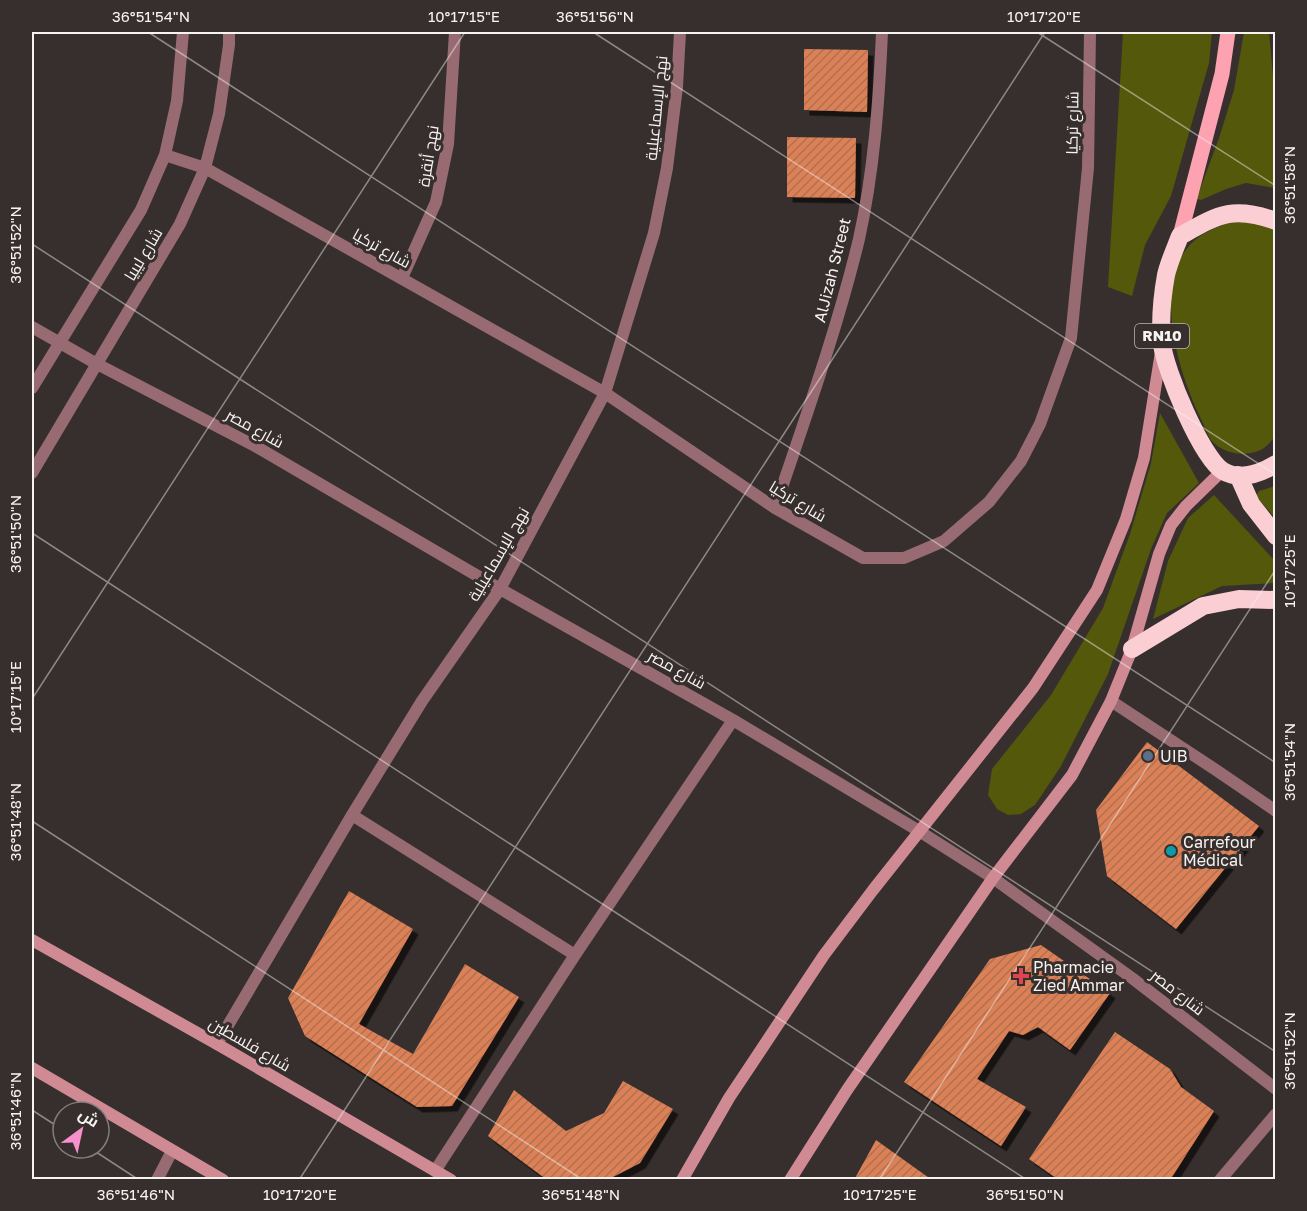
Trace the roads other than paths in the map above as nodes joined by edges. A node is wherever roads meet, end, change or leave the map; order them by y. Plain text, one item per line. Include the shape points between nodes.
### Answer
1 (183, 32) edge
2 (229, 32) edge
3 (455, 32) edge
4 (680, 32) edge
5 (882, 32) edge
6 (1090, 32) edge
7 (1228, 32) edge
8 (165, 155) junction
9 (205, 168) junction
10 (1275, 221) edge
11 (1180, 236) junction
12 (402, 278) junction
13 (32, 327) edge
14 (60, 342) junction
15 (1162, 345) junction
16 (97, 364) junction
17 (32, 388) edge
18 (605, 393) junction
19 (1275, 464) edge
20 (32, 473) edge
21 (1230, 473) junction
22 (775, 508) junction
23 (1275, 536) edge
24 (500, 589) junction
25 (1275, 600) edge
26 (1132, 649) junction
27 (1111, 701) junction
28 (733, 720) junction
29 (1275, 812) edge
30 (352, 815) junction
31 (919, 831) junction
32 (993, 878) junction
33 (32, 940) edge
34 (575, 955) junction
35 (217, 1044) junction
36 (32, 1068) edge
37 (1275, 1089) edge
38 (1275, 1114) edge
39 (172, 1151) junction
40 (435, 1171) junction
41 (157, 1179) edge
42 (223, 1179) edge
43 (451, 1179) edge
44 (682, 1179) edge
45 (790, 1179) edge
46 (1220, 1179) edge

1 - 8 street, شارع ليبيا via 177,101
2 - 9 street, شارع ليبيا via 219,114
3 - 12 street, نهج أنقرة via 448,144 439,191
4 - 18 street, نهج الإسماعيلية via 667,168 654,233
5 - 22 street, AlJizah Street via 877,127 859,238
6 - 22 street, شارع تركيا via 1088,168 1071,338 1040,424 1021,461 989,502 944,541 904,558 863,558
7 - 11 main road, RN10 via 1217,95
8 - 9 street, شارع تركيا
8 - 14 street, شارع ليبيا via 141,210
9 - 12 street, شارع تركيا
9 - 16 street, شارع ليبيا via 180,224
10 - 11 highway via 1252,213 1225,214
11 - 15 highway, RN10 via 1166,274
12 - 18 street, شارع تركيا
13 - 14 street, شارع مصر
14 - 16 street, شارع مصر
14 - 17 street, شارع ليبيا
15 - 21 highway, RN10 via 1177,393 1200,442
15 - 31 street via 1144,458 1126,519 1097,590 1033,688
16 - 20 street, شارع ليبيا
16 - 24 street, شارع مصر via 255,446
18 - 22 street, شارع تركيا
18 - 24 street, نهج الإسماعيلية
19 - 21 highway via 1256,474
21 - 23 highway, RN10
21 - 26 street via 1186,506 1171,525
24 - 28 street, شارع مصر
24 - 30 street, نهج الإسماعيلية via 422,701
25 - 26 highway via 1239,599 1203,606
26 - 27 street
27 - 29 street
27 - 32 street via 1072,775
28 - 31 street, شارع مصر
28 - 34 street
30 - 34 street
30 - 35 street, نهج الإسماعيلية
31 - 32 street, شارع مصر
31 - 44 street via 780,1019
32 - 37 street, شارع مصر via 1132,978
32 - 45 street
33 - 35 street, شارع فلسطين
34 - 40 street
35 - 40 street, شارع فلسطين
36 - 39 street
38 - 46 street
39 - 41 street
39 - 42 street
40 - 43 street, شارع فلسطين

